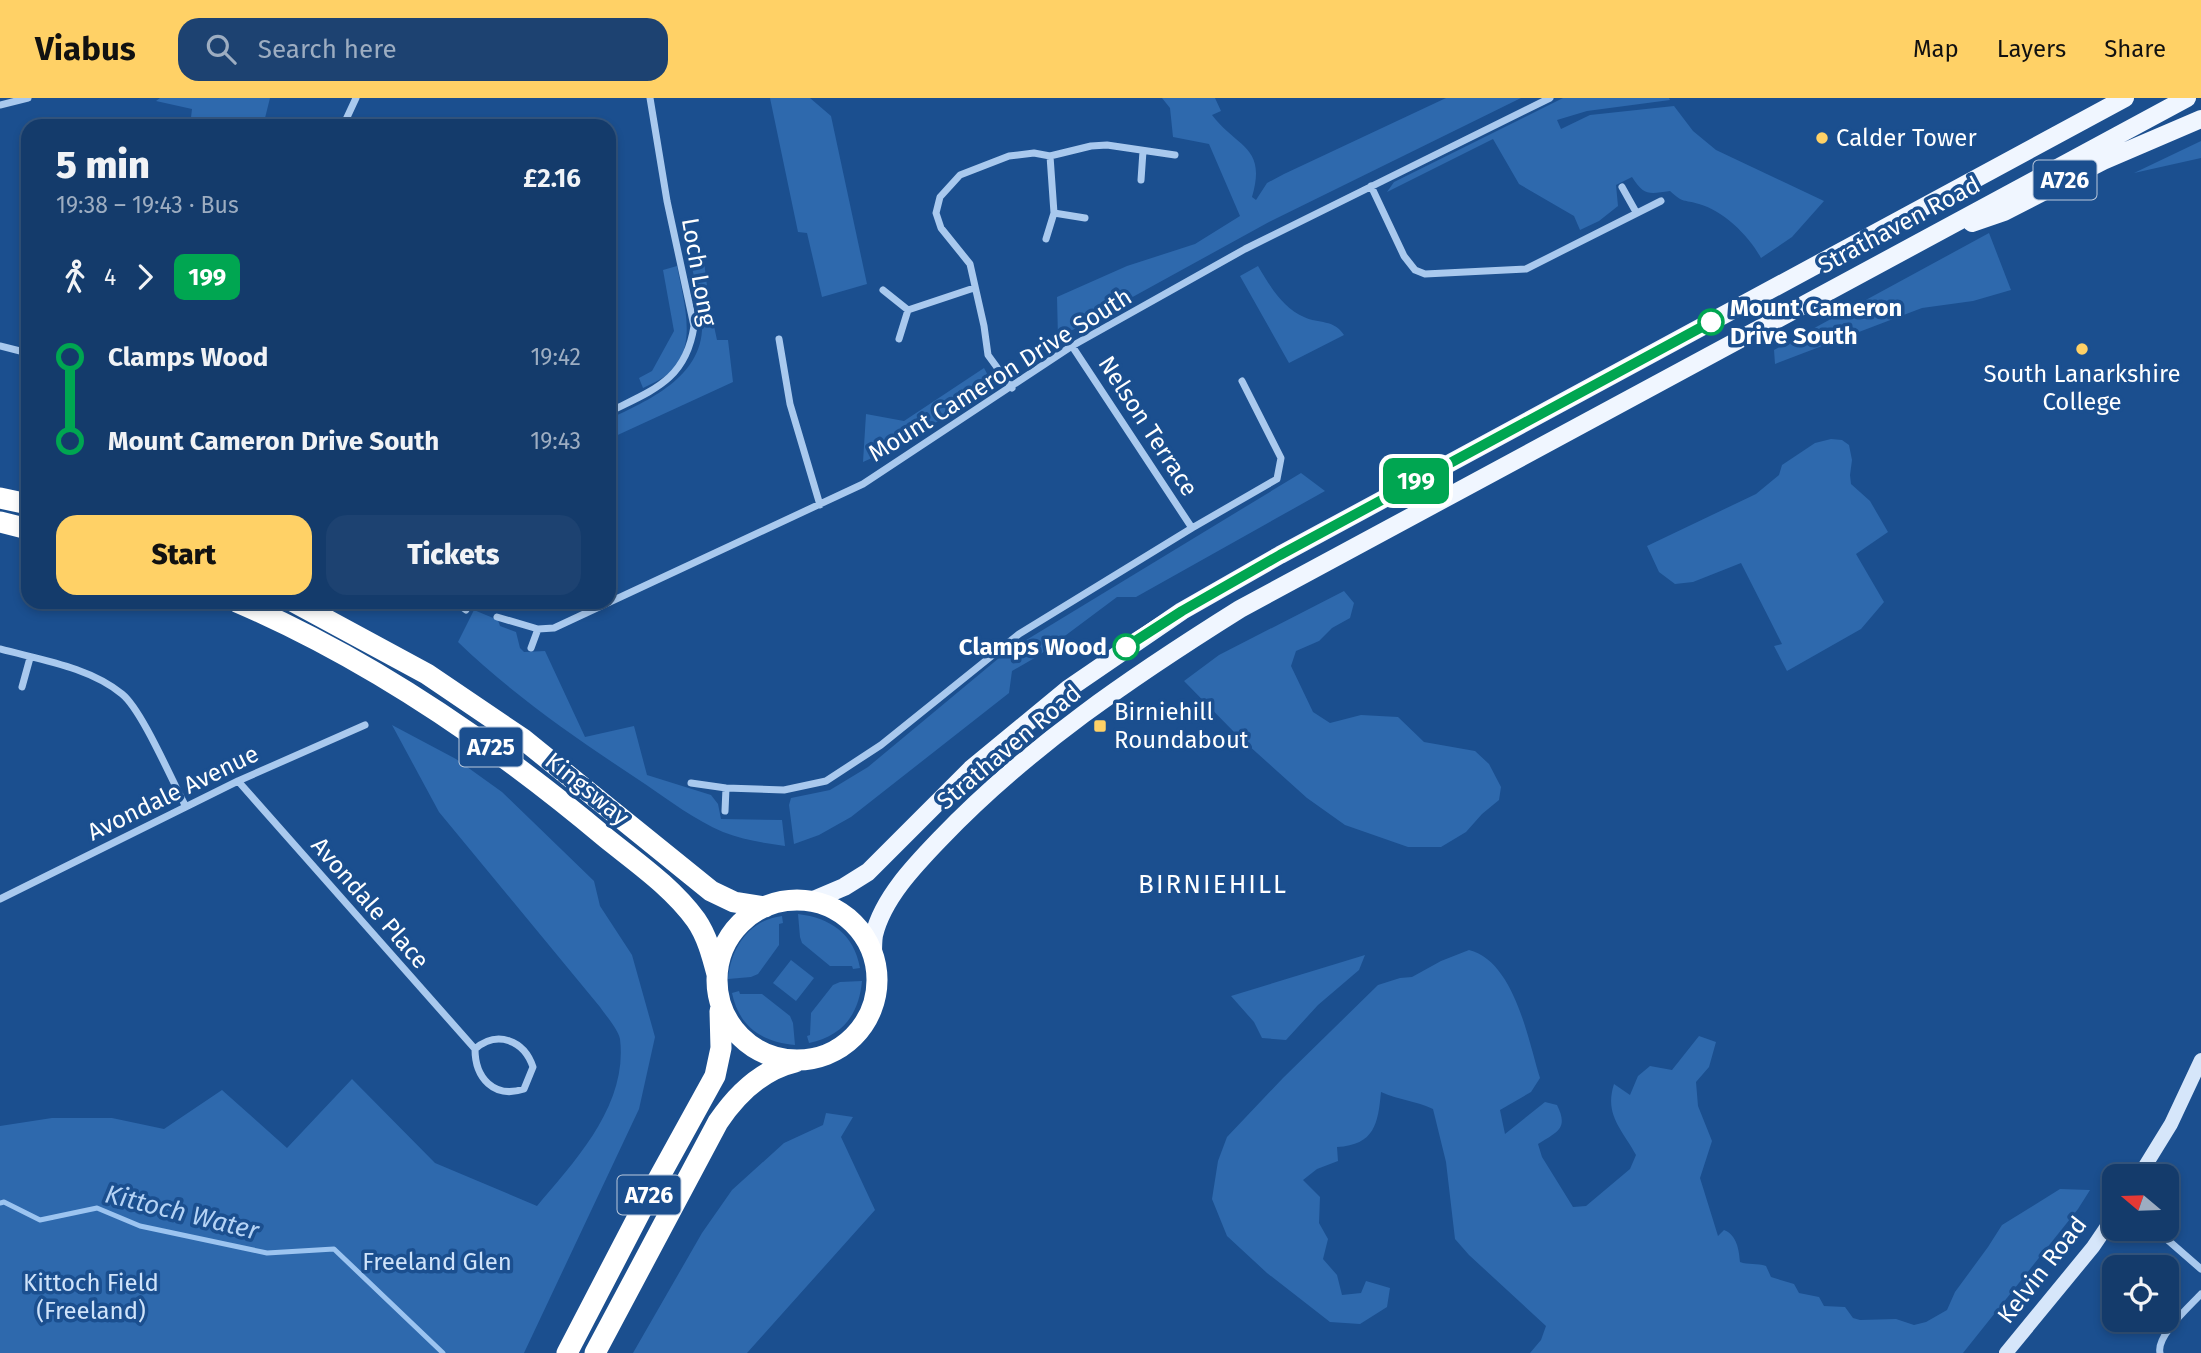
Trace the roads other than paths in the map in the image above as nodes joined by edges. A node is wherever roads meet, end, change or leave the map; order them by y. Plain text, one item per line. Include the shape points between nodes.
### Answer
1 (28, 98) edge
2 (356, 98) edge
3 (650, 98) edge
4 (1550, 98) edge
5 (2103, 98) edge
6 (2125, 98) edge
7 (2186, 98) edge
8 (0, 106) edge
9 (346, 119) edge
10 (2201, 119) edge
11 (1143, 151) junction
12 (1175, 155) dead end
13 (1050, 156) junction
14 (2013, 159) junction
15 (1141, 180) dead end
16 (1371, 186) junction
17 (1622, 187) dead end
18 (1661, 201) dead end
19 (1636, 212) junction
20 (1054, 213) junction
21 (1085, 218) dead end
22 (1928, 237) junction
23 (1046, 239) dead end
24 (974, 288) junction
25 (883, 290) dead end
26 (908, 310) junction
27 (900, 338) dead end
28 (779, 339) dead end
29 (0, 346) edge
30 (1072, 346) junction
31 (21, 351) edge
32 (1242, 381) dead end
33 (1012, 388) junction
34 (616, 408) edge
35 (0, 498) edge
36 (21, 502) edge
37 (820, 505) junction
38 (0, 522) edge
39 (21, 527) edge
40 (1192, 528) junction
41 (616, 599) edge
42 (252, 609) edge
43 (307, 609) edge
44 (595, 609) edge
45 (497, 617) dead end
46 (537, 629) junction
47 (531, 648) dead end
48 (0, 649) edge
49 (30, 658) junction
50 (22, 687) dead end
51 (365, 725) dead end
52 (238, 781) junction
53 (691, 783) dead end
54 (726, 788) junction
55 (186, 807) junction
56 (725, 811) dead end
57 (0, 899) edge
58 (811, 901) junction
59 (765, 906) junction
60 (873, 956) junction
61 (717, 974) junction
62 (720, 1002) junction
63 (475, 1049) junction
64 (2201, 1059) edge
65 (800, 1060) junction
66 (2146, 1164) edge
67 (2102, 1234) edge
68 (2169, 1241) edge
69 (2201, 1269) edge
70 (2201, 1294) edge
71 (567, 1353) edge
72 (595, 1353) edge
73 (2006, 1353) edge
74 (2160, 1353) edge

1 - 8 street
2 - 9 street
3 - 34 street, Loch Long via 694,326 692,344 675,373
4 - 16 street, Mount Cameron Drive South
5 - 14 main road
6 - 14 main road, Strathaven Road / A726
7 - 22 main road, Strathaven Road / A726
10 - 22 main road, A726 via 2103,161 2004,212
11 - 12 street
11 - 13 street via 1099,146
11 - 15 street
13 - 20 street
13 - 24 street via 1009,156 960,175 940,197 936,213 941,228 971,264
14 - 58 main road, Strathaven Road / A726 via 1182,611 1068,689 981,761 868,872
16 - 19 street via 1404,256 1425,274 1526,269
16 - 30 street, Mount Cameron Drive South via 1245,249
17 - 19 street
18 - 19 street
20 - 21 street
20 - 23 street
22 - 60 main road, Strathaven Road / A726 via 1240,609 1147,667 1058,732 935,844 885,910 874,934
24 - 26 street
24 - 33 street via 988,355
25 - 26 street
26 - 27 street
28 - 37 street via 790,404
29 - 31 street
30 - 33 street, Mount Cameron Drive South
30 - 40 street, Nelson Terrace
32 - 40 street via 1281,458 1277,479
33 - 37 street, Mount Cameron Drive South via 863,484
35 - 36 highway
37 - 41 street, Mount Cameron Drive South
38 - 39 highway
40 - 54 street via 1019,634 881,745 826,781 784,790
42 - 61 highway, Kingsway / A725 via 391,681 543,786 674,893 698,923
43 - 59 highway, Kingsway / A725 via 427,674 523,739 711,891 734,902
44 - 46 street, Mount Cameron Drive South via 554,628
45 - 46 street
46 - 47 street
48 - 49 street
49 - 50 street
49 - 55 street via 91,675 124,695 141,718
51 - 52 street, Avondale Avenue
52 - 55 street, Avondale Avenue
52 - 63 street, Avondale Place
53 - 54 street
54 - 56 street
55 - 57 street, Avondale Avenue
58 - 59 highway, A726
58 - 60 highway, A726 via 828,906 856,926
59 - 61 highway, A726 via 732,933
60 - 65 highway, A726 via 875,997 859,1030 831,1053
61 - 62 highway, A726
62 - 65 highway, A726 via 731,1026 750,1045 774,1057
62 - 71 highway, A726 via 721,1048 715,1076
63 - 63 street, Avondale Place via 475,1065 492,1088 509,1094 524,1089 533,1067 528,1052 498,1038
64 - 66 street
65 - 72 highway, A726 via 765,1073 729,1106
67 - 73 street, Kelvin Road
68 - 69 street
70 - 74 street via 2162,1338

